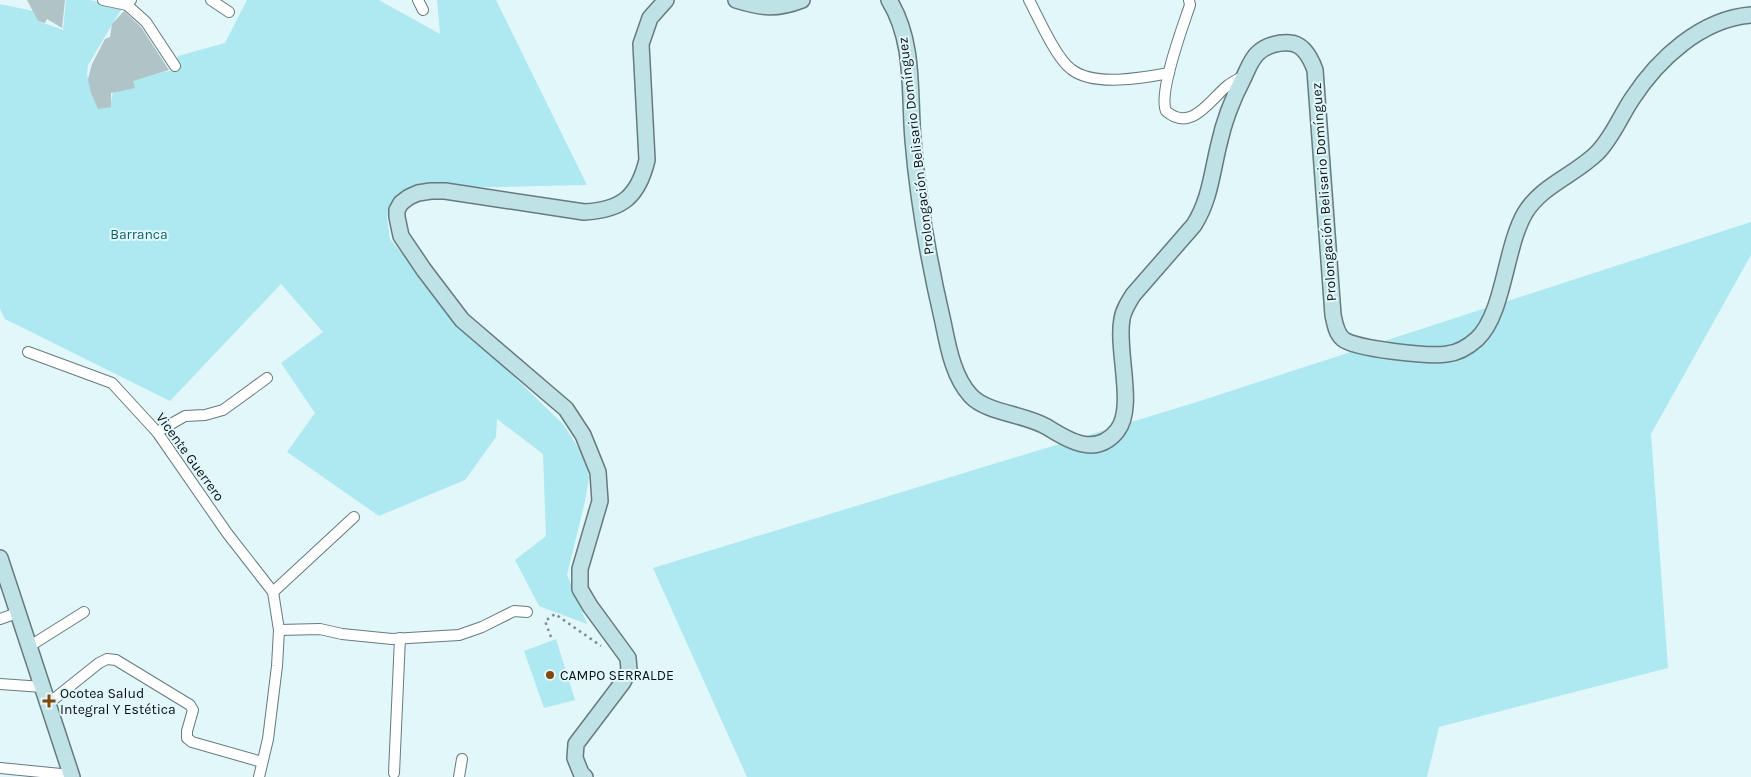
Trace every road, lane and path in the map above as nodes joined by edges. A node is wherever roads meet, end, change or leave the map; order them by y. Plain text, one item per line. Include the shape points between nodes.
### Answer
1 (103, 0) edge
2 (212, 0) edge
3 (418, 0) edge
4 (666, 0) edge
5 (736, 0) edge
6 (802, 0) edge
7 (889, 0) edge
8 (1029, 0) edge
9 (1189, 0) edge
10 (129, 2) edge
11 (423, 10) dead end
12 (229, 12) dead end
13 (1751, 15) edge
14 (175, 66) dead end
15 (1169, 73) junction
16 (1245, 75) junction
17 (28, 352) dead end
18 (267, 378) dead end
19 (158, 432) junction
20 (354, 517) dead end
21 (0, 558) edge
22 (273, 592) junction
23 (84, 612) dead end
24 (527, 612) dead end
25 (17, 614) junction
26 (0, 619) edge
27 (279, 630) junction
28 (551, 637) dead end
29 (400, 638) junction
30 (30, 646) junction
31 (608, 652) dead end
32 (0, 684) edge
33 (43, 687) junction
34 (49, 703) junction
35 (462, 759) dead end
36 (262, 762) junction
37 (0, 768) edge
38 (394, 773) dead end
39 (72, 776) edge
40 (259, 777) edge
41 (459, 777) edge
42 (586, 777) edge

1 - 10 street
2 - 12 street
3 - 11 street
4 - 42 main road via 650,18 642,44 647,160 642,178 628,198 601,211 584,212 431,191 409,197 397,210 402,236 462,320 566,409 583,435 598,472 600,501 580,569 580,589 628,658 629,670 576,744 574,758
5 - 6 main road via 768,8
7 - 16 main road, Prolongación Belisario Domínguez via 907,45 921,212 949,348 962,385 978,402 1037,422 1084,445 1110,438 1122,424 1126,403 1120,333 1125,309 1132,296 1201,214 1230,105
8 - 15 street via 1063,60 1079,74 1141,79
9 - 15 street
10 - 14 street
13 - 16 main road, Prolongación Belisario Domínguez via 1727,19 1707,28 1658,65 1597,153 1544,192 1525,213 1486,328 1464,349 1434,356 1359,346 1338,333 1333,315 1316,80 1311,60 1294,43 1274,44 1257,53
15 - 16 street via 1164,107 1168,113 1182,118 1203,110 1228,85
17 - 19 street, Vicente Guerrero via 112,383
18 - 19 street via 224,410 185,416
19 - 22 street, Vicente Guerrero via 227,533
20 - 22 street
21 - 25 main road
22 - 27 street, Vicente Guerrero
23 - 30 street
24 - 29 street via 514,610 459,635
25 - 26 street
25 - 30 main road
27 - 29 street via 320,629 342,634
27 - 36 street, Vicente Guerrero via 269,730
28 - 31 path via 545,621 555,614
29 - 38 street
30 - 33 main road
32 - 33 street
33 - 34 main road
34 - 36 street via 99,663 107,659 116,660 190,705 193,710 188,738 192,742
34 - 39 main road
35 - 41 street
36 - 40 street, Vicente Guerrero
37 - 39 street

